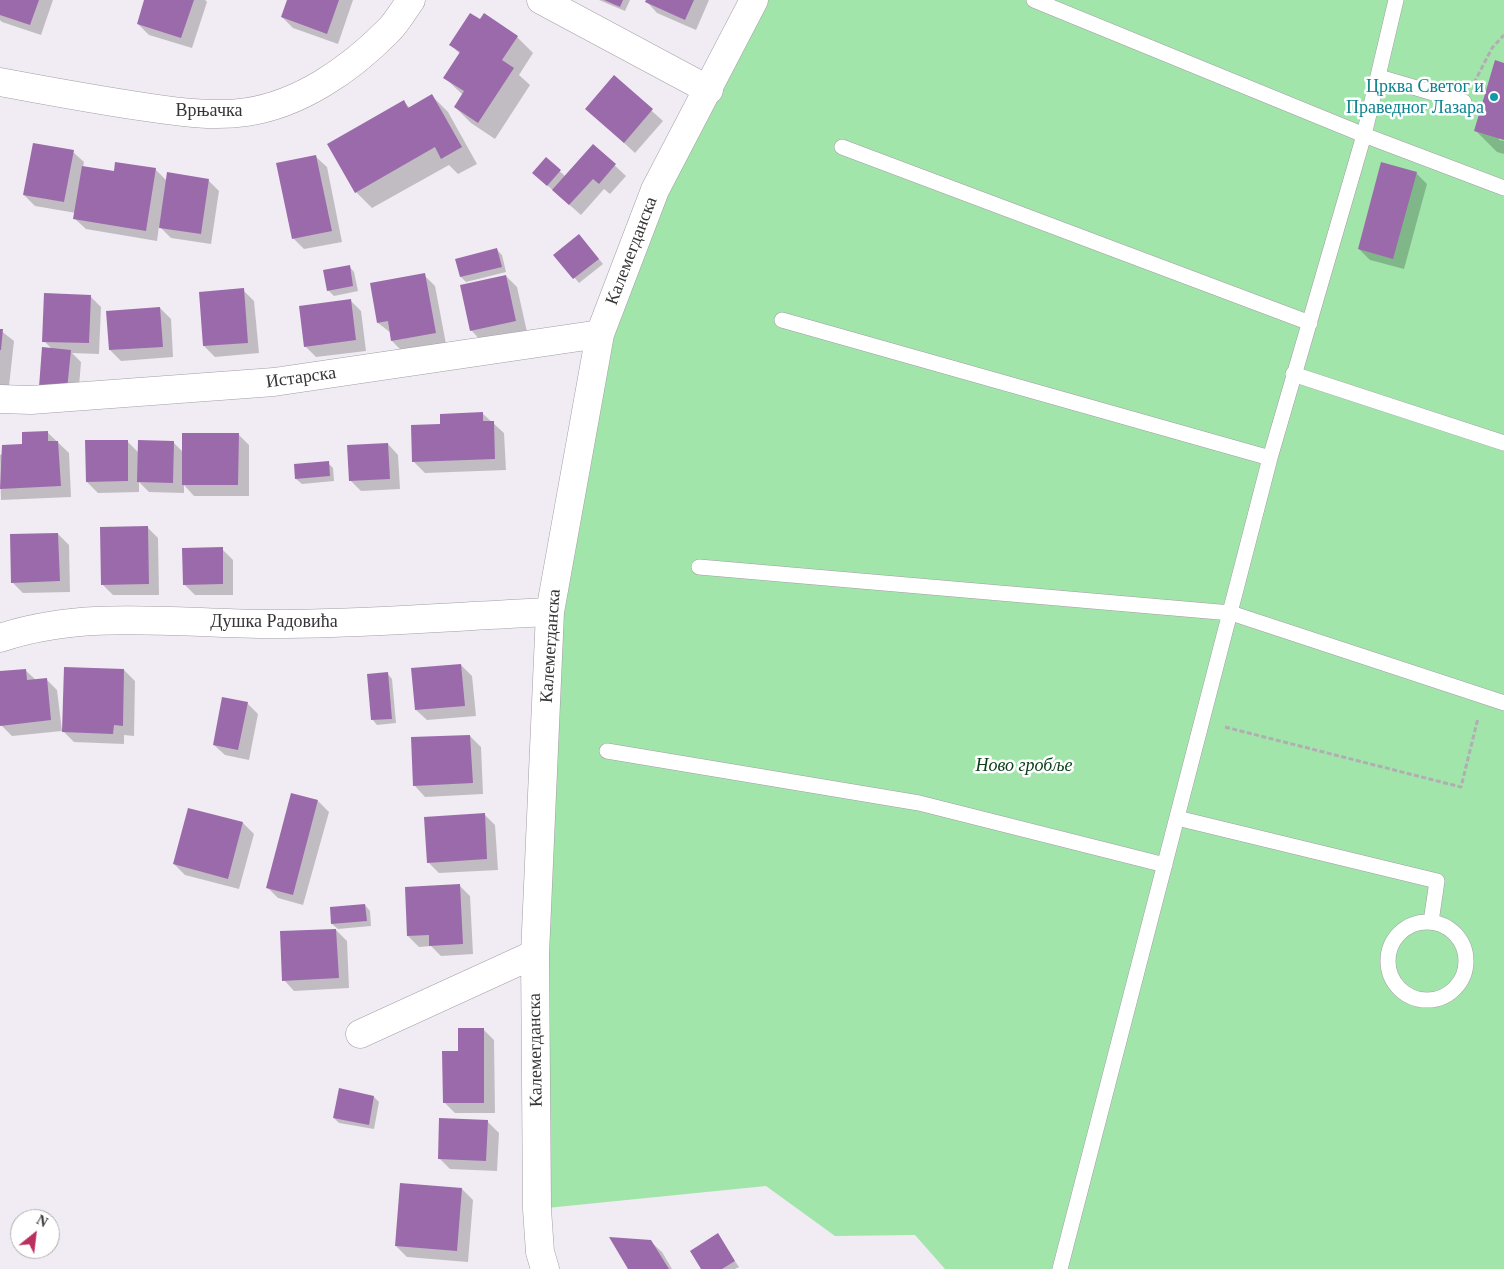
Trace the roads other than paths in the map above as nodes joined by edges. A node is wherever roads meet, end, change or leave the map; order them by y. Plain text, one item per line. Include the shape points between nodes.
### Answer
1 (412, 0) edge
2 (540, 0) edge
3 (754, 0) edge
4 (1034, 0) edge
5 (1396, 0) edge
6 (1379, 77) junction
7 (0, 82) edge
8 (709, 90) junction
9 (1464, 102) road end
10 (1364, 135) junction
11 (842, 147) dead end
12 (1504, 188) edge
13 (782, 320) dead end
14 (1310, 323) junction
15 (600, 334) junction
16 (1293, 374) junction
17 (0, 399) edge
18 (1504, 442) edge
19 (1270, 458) junction
20 (700, 567) dead end
21 (550, 612) junction
22 (1231, 613) junction
23 (0, 638) edge
24 (1504, 703) edge
25 (608, 751) dead end
26 (1177, 818) junction
27 (1165, 865) junction
28 (1431, 922) junction
29 (535, 954) junction
30 (360, 1034) dead end
31 (544, 1269) edge
32 (1060, 1269) edge

1 - 7 street, Врњачка via 388,32 324,83 275,106 247,112 218,115 166,110
2 - 8 street
3 - 8 street, Калемегданска
4 - 10 lane
5 - 6 lane
6 - 9 lane
6 - 10 lane
8 - 15 street, Калемегданска via 655,190
10 - 12 lane
10 - 14 lane
11 - 14 lane
13 - 19 lane
14 - 16 lane
15 - 17 street, Истарска via 274,382 31,400
15 - 21 street, Калемегданска
16 - 18 lane
16 - 19 lane
19 - 22 lane
20 - 22 lane
21 - 23 street, Душка Радовића via 284,624 84,621 20,631
21 - 29 street, Калемегданска
22 - 24 lane
22 - 26 lane
25 - 27 lane via 919,803
26 - 27 lane
26 - 28 lane via 1437,882
27 - 32 lane
28 - 28 lane via 1417,923 1396,936 1388,959 1389,972 1402,992 1426,1001 1451,993 1466,970 1466,957 1455,933 1444,925
29 - 30 street
29 - 31 street, Калемегданска via 537,1209

